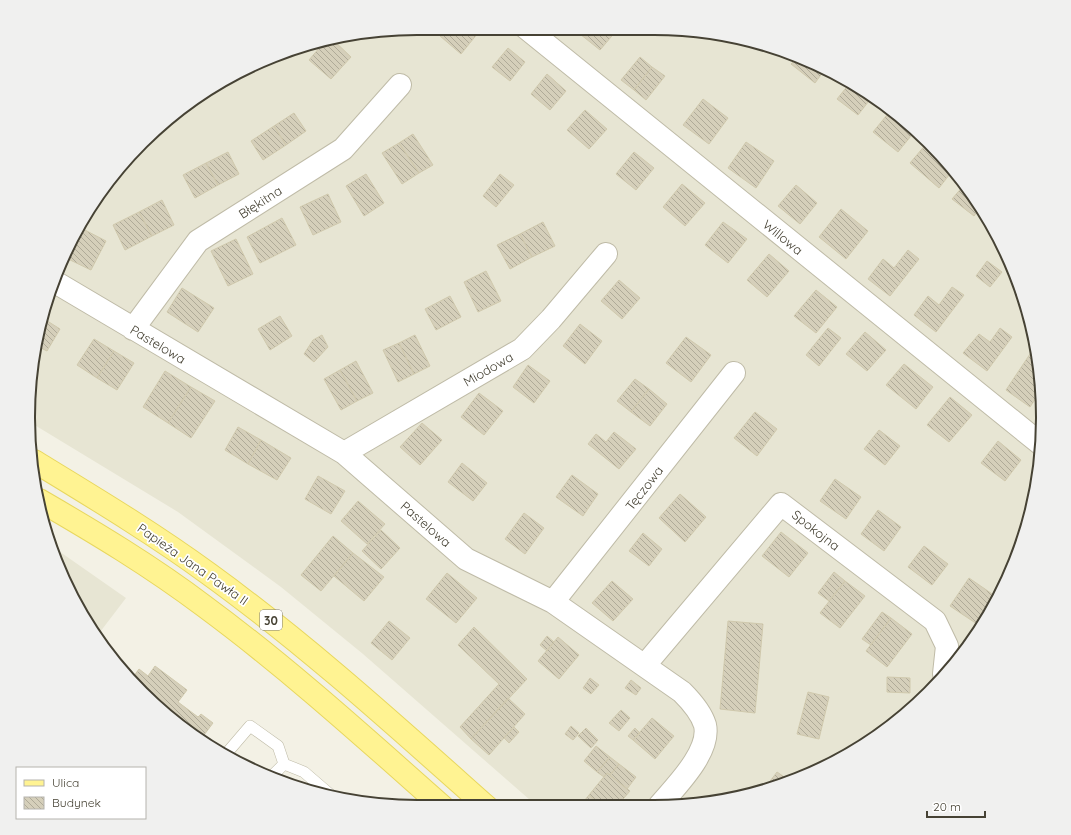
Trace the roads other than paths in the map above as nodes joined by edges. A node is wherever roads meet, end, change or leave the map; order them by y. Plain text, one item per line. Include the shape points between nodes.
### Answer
1 (535, 35) edge
2 (400, 85) dead end
3 (606, 254) dead end
4 (59, 284) edge
5 (133, 329) junction
6 (734, 373) dead end
7 (1035, 439) edge
8 (344, 453) junction
9 (38, 464) edge
10 (45, 503) edge
11 (553, 602) junction
12 (645, 665) junction
13 (945, 665) edge
14 (229, 751) edge
15 (284, 764) junction
16 (275, 773) edge
17 (322, 788) edge
18 (435, 800) edge
19 (479, 800) edge
20 (665, 800) edge

1 - 7 street, Willowa
2 - 5 street, Błękitna via 343,149 198,241
3 - 8 street, Miodowa via 522,349
4 - 5 street, Pastelowa
5 - 8 street, Pastelowa
6 - 11 street, Tęczowa
8 - 11 street, Pastelowa via 466,559
9 - 19 main road, Papieża Jana Pawła II / 30 via 167,544 274,622
10 - 18 main road, 30 via 114,543 205,606 320,699
11 - 12 street, Pastelowa
12 - 13 street, Spokojna via 782,504 934,621 947,646
12 - 20 street, Pastelowa via 682,692 698,711 705,725 705,741 690,770
14 - 15 lane via 250,726 278,746
15 - 16 lane
15 - 17 lane via 304,772

